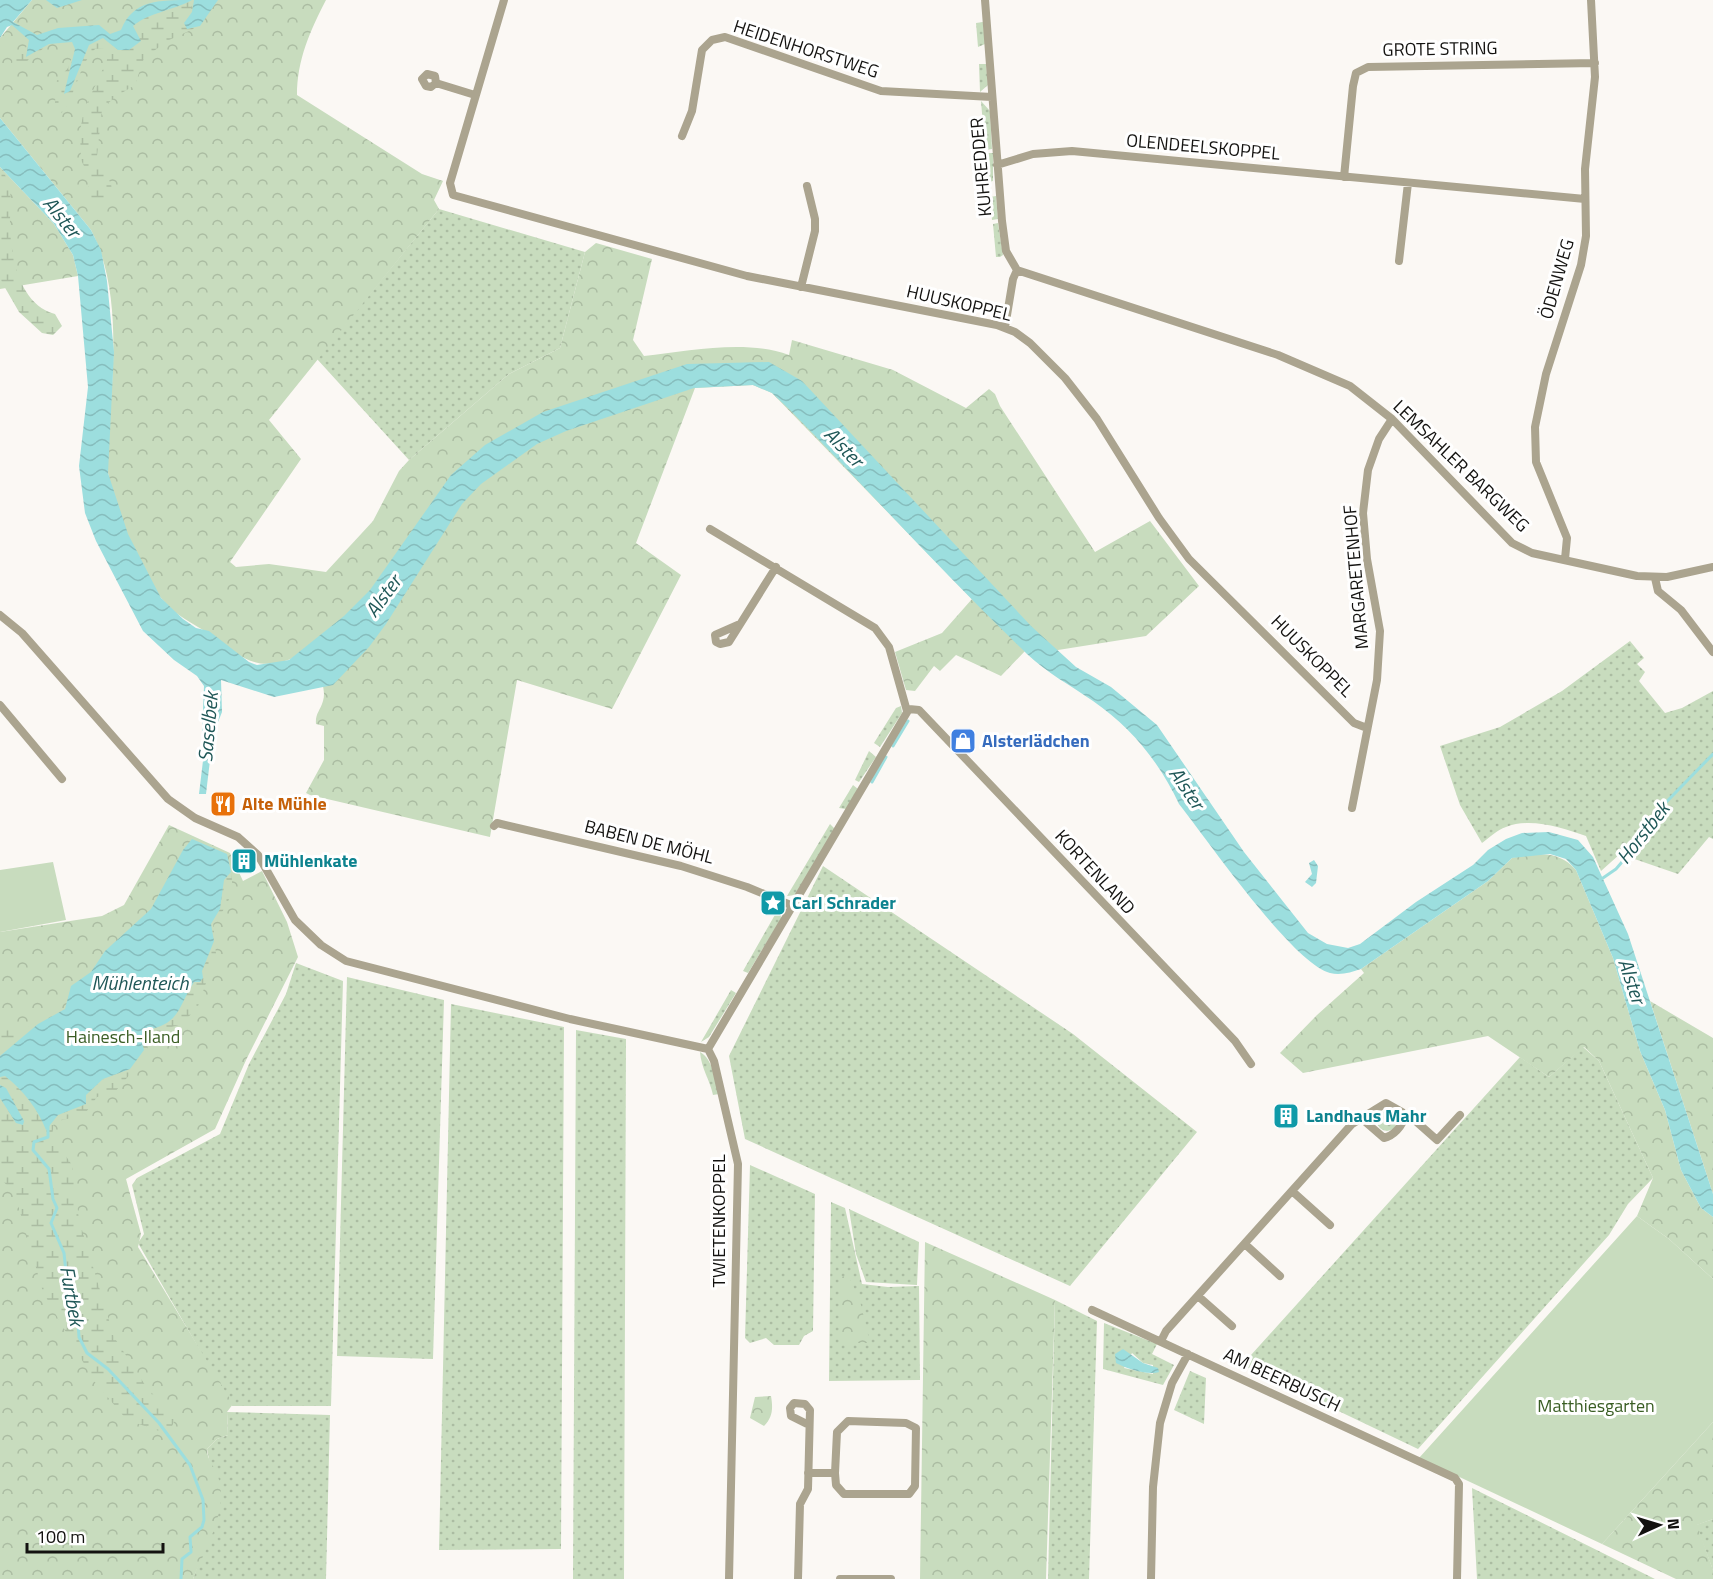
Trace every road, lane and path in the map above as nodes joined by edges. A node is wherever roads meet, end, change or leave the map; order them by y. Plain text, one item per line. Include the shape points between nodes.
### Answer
1 (504, 0) edge
2 (985, 0) edge
3 (1591, 0) edge
4 (1595, 63) junction
5 (436, 83) dead end
6 (475, 95) junction
7 (992, 97) junction
8 (682, 136) dead end
9 (997, 165) junction
10 (1344, 177) junction
11 (1408, 183) junction
12 (807, 186) dead end
13 (1585, 199) junction
14 (1399, 261) dead end
15 (1017, 270) junction
16 (801, 287) junction
17 (1005, 327) junction
18 (1392, 419) junction
19 (710, 530) dead end
20 (1565, 559) junction
21 (776, 567) junction
22 (1713, 567) edge
23 (1655, 578) junction
24 (1, 618) edge
25 (740, 624) dead end
26 (1713, 652) edge
27 (0, 705) edge
28 (910, 710) junction
29 (1366, 728) junction
30 (62, 779) dead end
31 (1352, 808) dead end
32 (494, 826) dead end
33 (793, 906) junction
34 (708, 1049) junction
35 (1251, 1064) dead end
36 (1460, 1115) dead end
37 (1404, 1117) junction
38 (1361, 1118) junction
39 (1292, 1191) junction
40 (1330, 1225) dead end
41 (1246, 1245) junction
42 (1280, 1276) dead end
43 (1198, 1296) junction
44 (1092, 1310) dead end
45 (1232, 1326) dead end
46 (1161, 1341) junction
47 (1188, 1354) junction
48 (809, 1425) dead end
49 (808, 1473) junction
50 (835, 1473) junction
51 (729, 1579) edge
52 (798, 1579) edge
53 (840, 1579) edge
54 (891, 1579) edge
55 (1151, 1579) edge
56 (1457, 1579) edge

1 - 6 street
2 - 7 street, KUHREDDER
3 - 4 street, ÖDENWEG
4 - 10 street, GROTE STRING via 1368,68 1356,73
4 - 13 street, ÖDENWEG
5 - 6 street
6 - 16 street, HUUSKOPPEL via 450,183 450,191 458,197
7 - 8 street, HEIDENHORSTWEG via 881,91 725,37 712,40 702,50 692,111
7 - 9 street, KUHREDDER
9 - 10 street, OLENDEELSKOPPEL via 1044,153 1072,151
9 - 15 street, KUHREDDER via 1006,251
10 - 11 street, OLENDEELSKOPPEL
11 - 13 street, OLENDEELSKOPPEL
11 - 14 street
12 - 16 street via 815,219
13 - 20 street, ÖDENWEG via 1585,249 1546,374 1535,427 1536,462 1567,538
15 - 17 street
15 - 18 street, LEMSAHLER BARGWEG via 1329,375 1350,386
16 - 17 street, HUUSKOPPEL
17 - 29 street, HUUSKOPPEL via 1030,343 1080,396 1189,559 1354,723
18 - 20 street, LEMSAHLER BARGWEG via 1512,543 1532,553
18 - 29 street, MARGARETENHOF via 1379,439 1368,470 1363,513 1380,631 1377,680
19 - 21 street
20 - 23 street, LEMSAHLER BARGWEG
21 - 25 street
21 - 28 street via 883,636
22 - 23 street, LEMSAHLER BARGWEG
23 - 26 street via 1658,591 1687,616
24 - 34 street via 22,633 168,799 195,818 235,834 258,855 295,920 333,954 395,975
27 - 30 street
28 - 33 street
28 - 35 street, KORTENLAND via 919,711 1235,1041
29 - 31 street, MARGARETENHOF
32 - 33 street, BABEN DE MÖHL via 497,823 681,866
33 - 34 street
34 - 51 street, TWIETENKOPPEL via 738,1164
36 - 37 street via 1437,1140 1411,1117
37 - 38 street via 1386,1103
37 - 38 street via 1390,1137 1384,1138
38 - 39 street
39 - 40 street
39 - 41 street
41 - 42 street
41 - 43 street
43 - 45 street
43 - 46 street
44 - 46 street, AM BEERBUSCH
46 - 47 street, AM BEERBUSCH
47 - 55 street via 1172,1383 1160,1423 1153,1487
47 - 56 street, AM BEERBUSCH via 1458,1481
48 - 49 street
49 - 50 street
49 - 52 street via 806,1495 800,1504
50 - 50 street via 836,1485 844,1494 909,1494 915,1486 916,1428 906,1423 848,1421 837,1432
53 - 54 street

